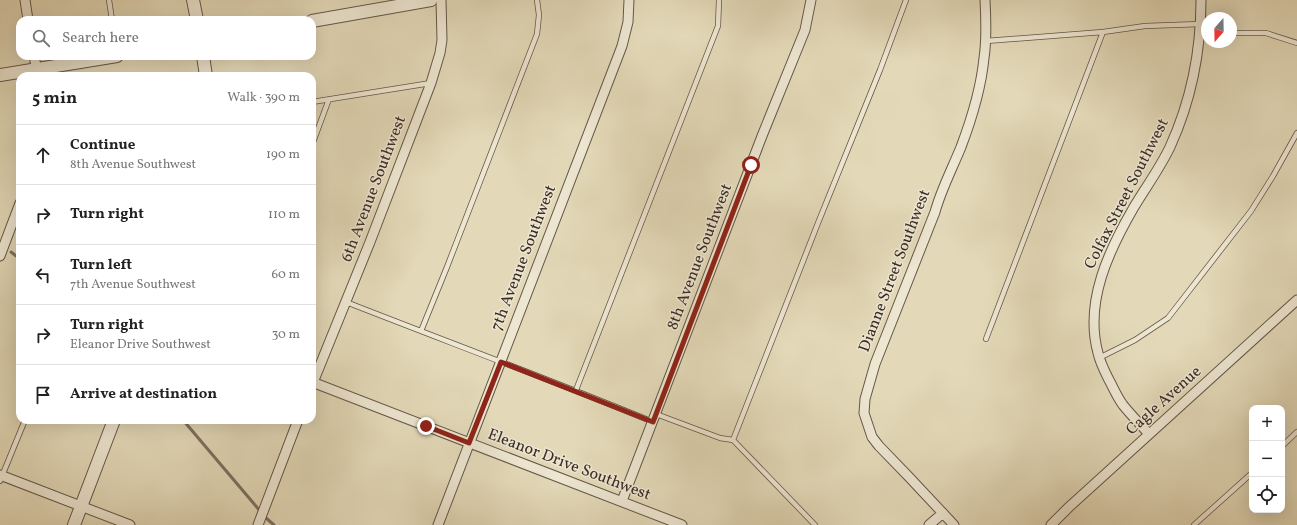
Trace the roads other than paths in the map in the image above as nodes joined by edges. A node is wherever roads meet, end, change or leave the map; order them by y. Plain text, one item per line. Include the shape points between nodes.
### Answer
1 (25, 0) edge
2 (109, 0) edge
3 (194, 0) edge
4 (430, 0) edge
5 (441, 0) edge
6 (537, 0) edge
7 (629, 0) edge
8 (719, 0) edge
9 (811, 0) edge
10 (906, 0) edge
11 (985, 0) edge
12 (1201, 0) edge
13 (1201, 12) edge
14 (27, 16) edge
15 (111, 16) edge
16 (196, 16) edge
17 (316, 20) edge
18 (1201, 24) edge
19 (1103, 32) junction
20 (1237, 33) edge
21 (985, 41) junction
22 (1297, 43) edge
23 (1201, 46) edge
24 (35, 60) edge
25 (98, 60) edge
26 (204, 60) edge
27 (37, 72) edge
28 (42, 72) edge
29 (205, 72) edge
30 (16, 75) edge
31 (0, 76) edge
32 (431, 83) junction
33 (329, 99) junction
34 (316, 101) edge
35 (1297, 133) edge
36 (316, 134) edge
37 (16, 214) edge
38 (0, 256) edge
39 (1297, 300) edge
40 (346, 302) junction
41 (421, 331) junction
42 (986, 339) dead end
43 (1099, 358) junction
44 (501, 362) junction
45 (316, 373) edge
46 (316, 385) edge
47 (576, 390) junction
48 (655, 418) junction
49 (23, 424) edge
50 (112, 424) edge
51 (296, 424) edge
52 (1297, 432) edge
53 (1149, 434) junction
54 (733, 440) junction
55 (469, 443) junction
56 (1285, 443) edge
57 (1249, 476) edge
58 (1, 478) edge
59 (622, 502) junction
60 (81, 506) junction
61 (943, 513) junction
62 (74, 525) edge
63 (130, 525) edge
64 (258, 525) edge
65 (438, 525) edge
66 (682, 525) edge
67 (815, 525) edge
68 (929, 525) edge
69 (954, 525) edge
70 (1052, 525) edge
71 (1194, 525) edge

1 - 14 street
2 - 15 lane
3 - 16 street
4 - 17 street
5 - 32 street, 6th Avenue Southwest via 442,40
6 - 41 lane via 537,34
7 - 44 street, 7th Avenue Southwest via 628,22 622,46
8 - 47 lane via 718,26
9 - 48 street, 8th Avenue Southwest via 804,30
10 - 54 lane
11 - 21 street, Dianne Street Southwest
12 - 13 street, Colfax Street Southwest
18 - 19 lane via 1145,26
19 - 21 lane
19 - 42 lane
20 - 22 lane via 1266,33
21 - 61 street, Dianne Street Southwest via 976,103 875,364 865,399 864,413 872,437
23 - 43 street, Colfax Street Southwest via 1179,126 1112,249 1099,282 1094,328
24 - 27 street
25 - 28 street
26 - 29 street
30 - 31 street
32 - 33 lane
32 - 40 street, 6th Avenue Southwest
33 - 34 lane
33 - 36 lane
35 - 43 lane via 1274,176 1251,211 1168,318 1135,340
37 - 38 street
39 - 53 street, Cagle Avenue
40 - 41 lane
40 - 45 street, 6th Avenue Southwest
41 - 44 lane
43 - 53 street, Colfax Street Southwest via 1116,394
44 - 47 lane
44 - 55 street, 7th Avenue Southwest
46 - 55 street, Eleanor Drive Southwest
47 - 48 lane
48 - 54 lane
48 - 59 street, 8th Avenue Southwest
49 - 58 lane
50 - 60 street
51 - 64 street
52 - 56 lane
53 - 70 street, Cagle Avenue
54 - 67 lane
55 - 59 street, Eleanor Drive Southwest
55 - 65 street, 7th Avenue Southwest
57 - 71 lane
58 - 60 street
59 - 66 street, Eleanor Drive Southwest
60 - 62 street
60 - 63 street
61 - 68 street
61 - 69 street, Dianne Street Southwest

